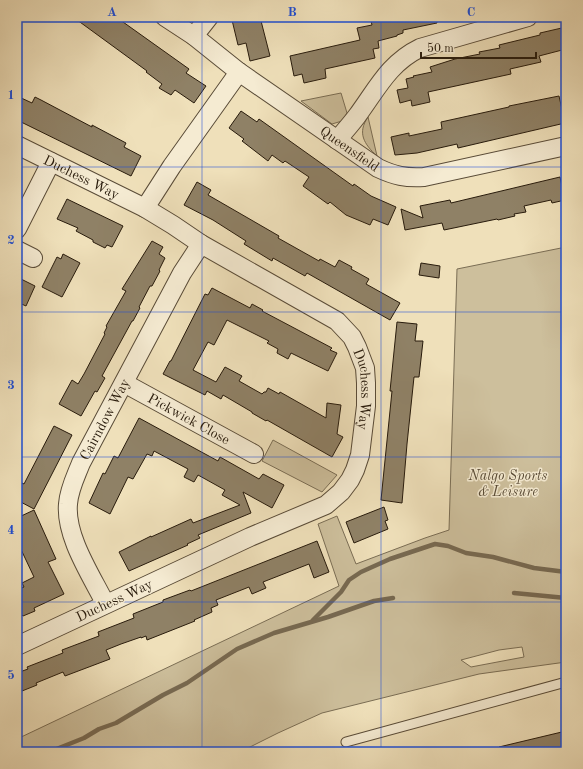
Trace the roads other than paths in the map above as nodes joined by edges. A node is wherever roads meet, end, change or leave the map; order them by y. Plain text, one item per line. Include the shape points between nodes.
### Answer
1 (164, 17) edge
2 (209, 17) edge
3 (528, 17) edge
4 (194, 36) junction
5 (239, 72) junction
6 (337, 140) junction
7 (17, 145) edge
8 (566, 146) edge
9 (51, 162) junction
10 (145, 208) junction
11 (17, 229) edge
12 (201, 244) junction
13 (124, 383) junction
14 (254, 454) dead end
15 (106, 603) junction
16 (17, 646) edge
17 (566, 682) edge
18 (346, 742) dead end

1 - 4 street, Queensfield
2 - 4 street
3 - 6 street via 420,48 409,54 394,66
4 - 5 street, Queensfield
5 - 6 street, Queensfield
5 - 10 street
6 - 8 street, Queensfield via 378,168 399,177 410,178
7 - 9 street, Duchess Way
9 - 10 street, Duchess Way
9 - 11 street
10 - 12 street, Duchess Way
12 - 13 street, Cairndow Way via 182,273
12 - 15 street, Duchess Way via 337,321 352,338 365,368 366,406 360,455 350,480 326,505
13 - 14 street, Pickwick Close
13 - 15 street, Cairndow Way via 81,463 68,503 69,521 75,542
15 - 16 street, Duchess Way
17 - 18 lane

